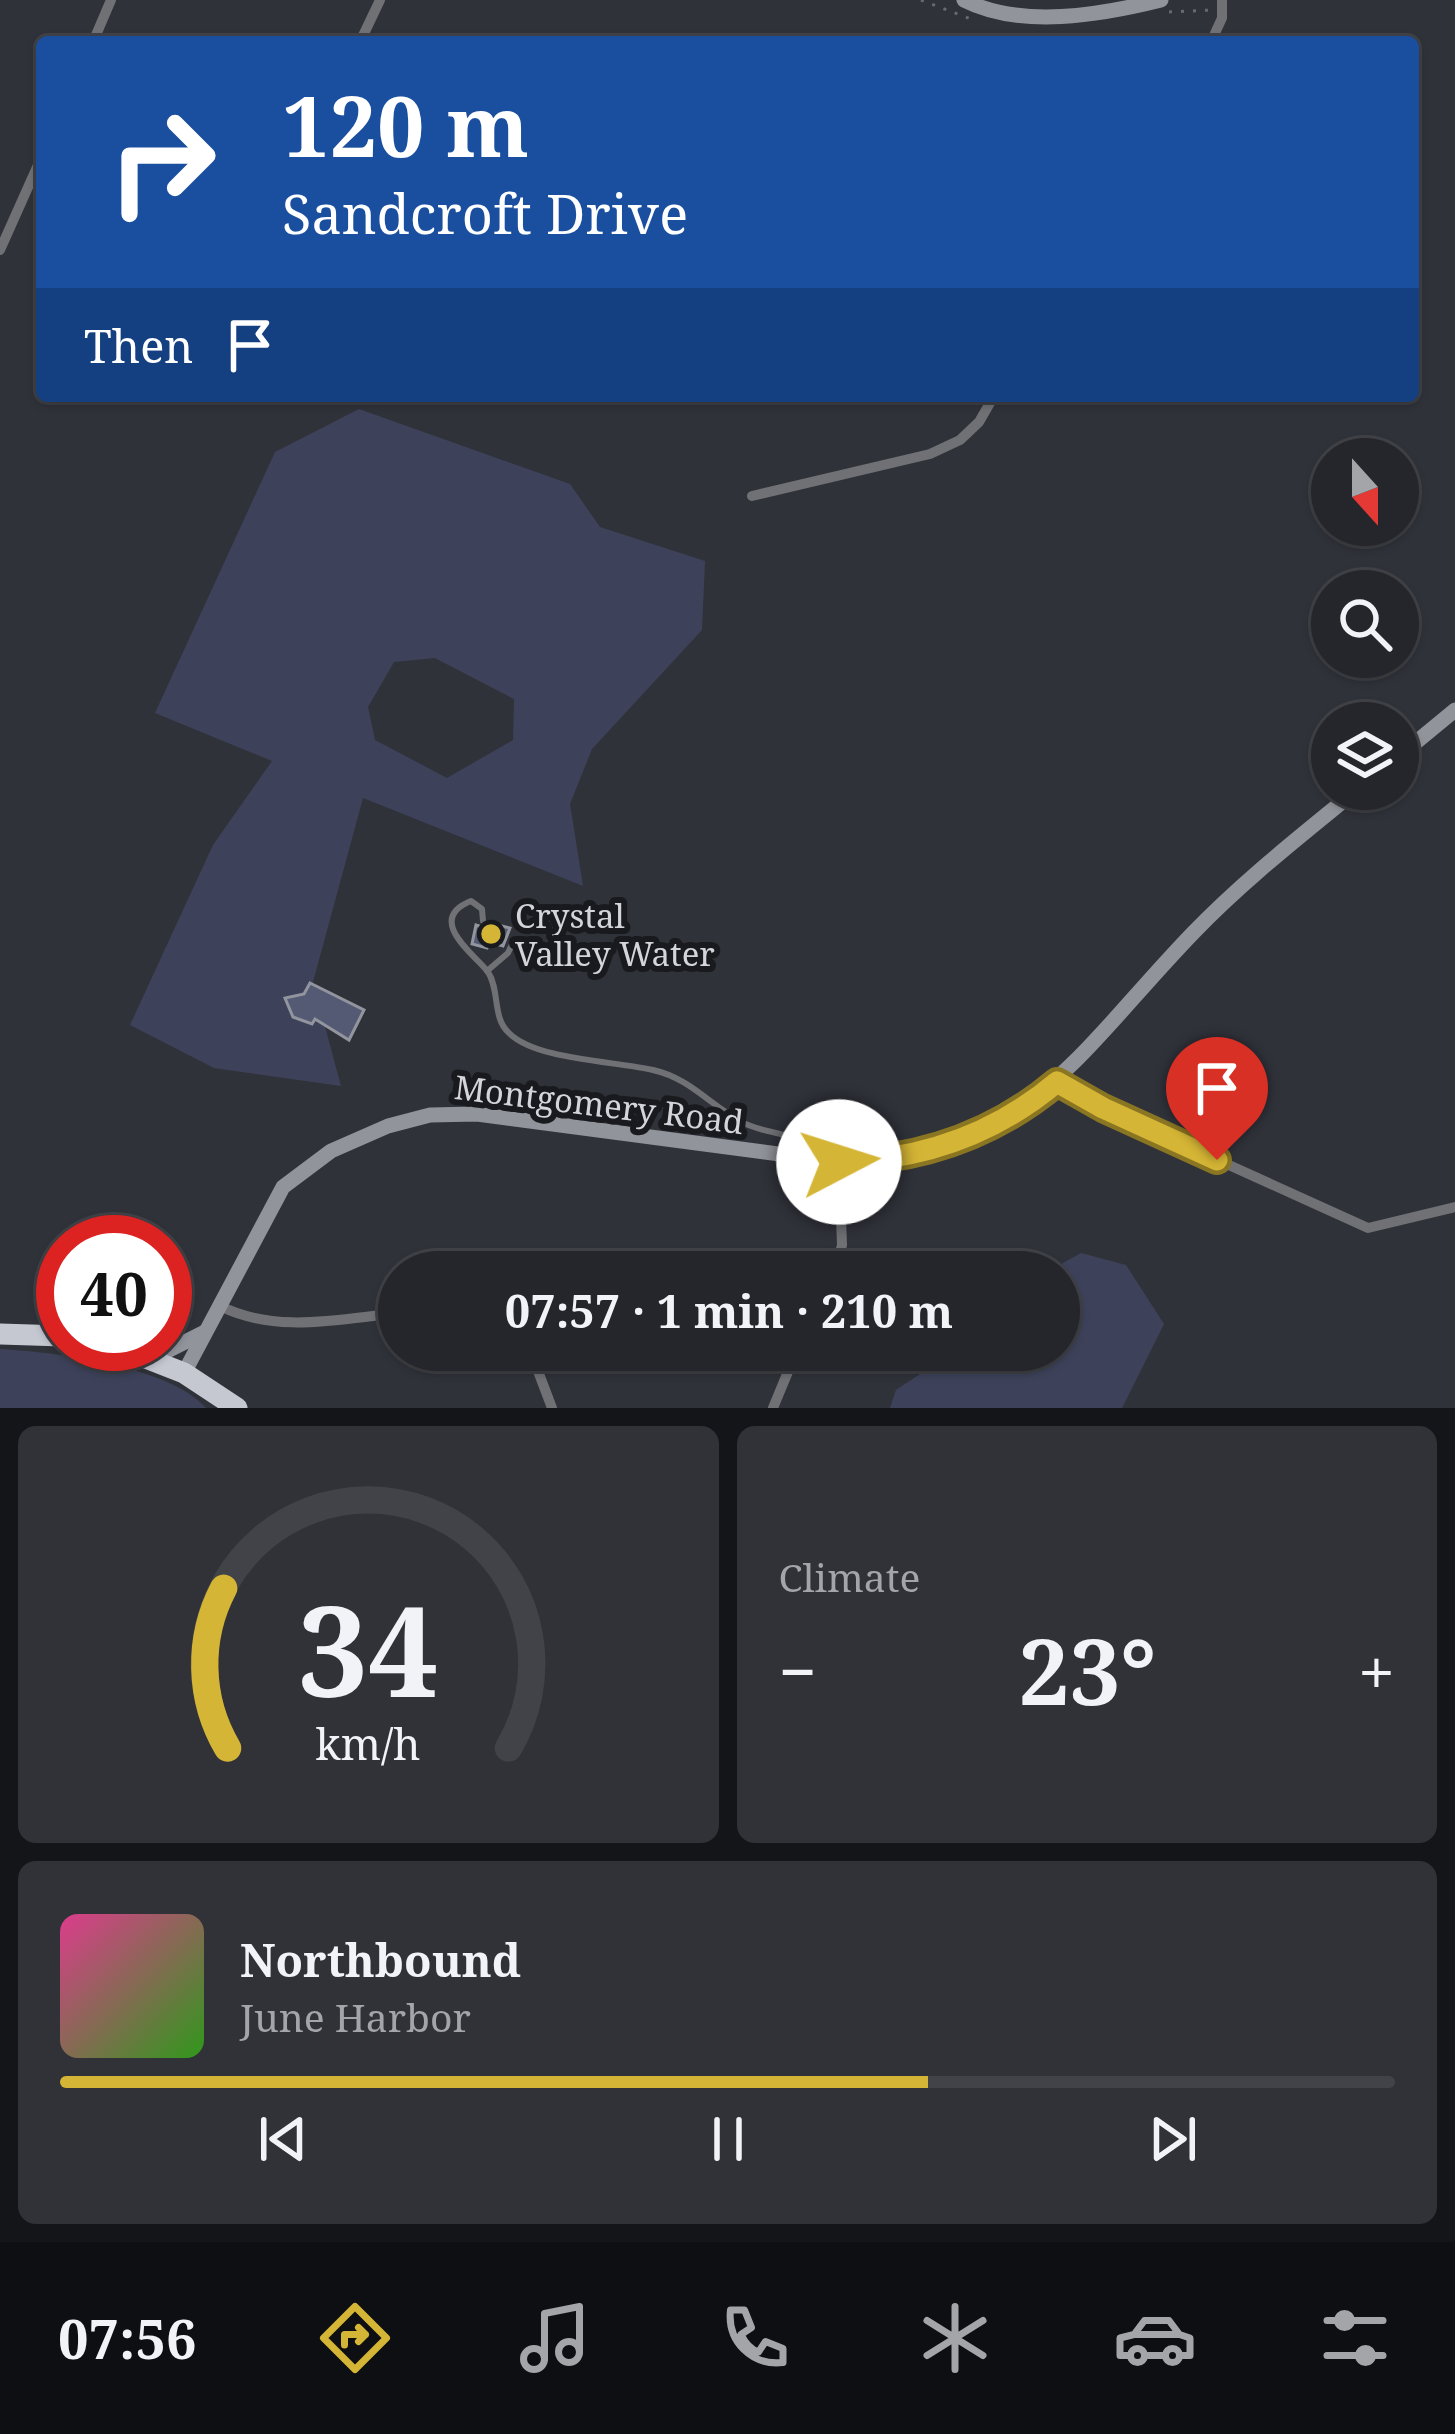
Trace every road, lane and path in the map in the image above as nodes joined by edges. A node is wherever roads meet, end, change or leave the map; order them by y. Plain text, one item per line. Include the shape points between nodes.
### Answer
1 (111, 0) edge
2 (380, 0) edge
3 (964, 0) edge
4 (1161, 0) edge
5 (1222, 0) edge
6 (96, 36) edge
7 (363, 36) edge
8 (1214, 36) edge
9 (36, 169) edge
10 (0, 250) edge
11 (991, 402) edge
12 (752, 496) dead end
13 (1455, 710) edge
14 (1419, 740) edge
15 (1333, 810) edge
16 (483, 921) dead end
17 (514, 940) dead end
18 (476, 945) dead end
19 (474, 961) junction
20 (488, 971) junction
21 (1057, 1082) junction
22 (793, 1158) junction
23 (839, 1162) junction
24 (1455, 1207) edge
25 (840, 1251) edge
26 (220, 1306) junction
27 (378, 1315) edge
28 (206, 1331) junction
29 (0, 1334) edge
30 (36, 1335) edge
31 (192, 1338) edge
32 (180, 1371) edge
33 (538, 1371) edge
34 (788, 1371) edge
35 (184, 1373) junction
36 (237, 1408) edge
37 (552, 1408) edge
38 (773, 1408) edge

1 - 6 street
2 - 7 street
3 - 4 street via 1035,15
5 - 8 street
9 - 10 street
11 - 12 street via 960,440 930,454
13 - 14 street
15 - 21 street, Montgomery Road via 1217,908
16 - 19 lane via 471,901 454,914 461,947
17 - 20 lane
18 - 19 lane
19 - 20 lane
20 - 22 lane via 510,1035 680,1078 744,1124 784,1136
21 - 23 street, Montgomery Road via 1000,1123 939,1149
21 - 24 street via 1368,1228
22 - 23 street, Montgomery Road
22 - 26 street, Montgomery Road via 477,1114 408,1120 331,1151 283,1187
23 - 25 street
26 - 27 street via 276,1324
26 - 28 street, Montgomery Road
28 - 31 street
28 - 35 street, Montgomery Road
29 - 30 highway
32 - 35 highway
33 - 37 street
34 - 38 street
35 - 36 highway

